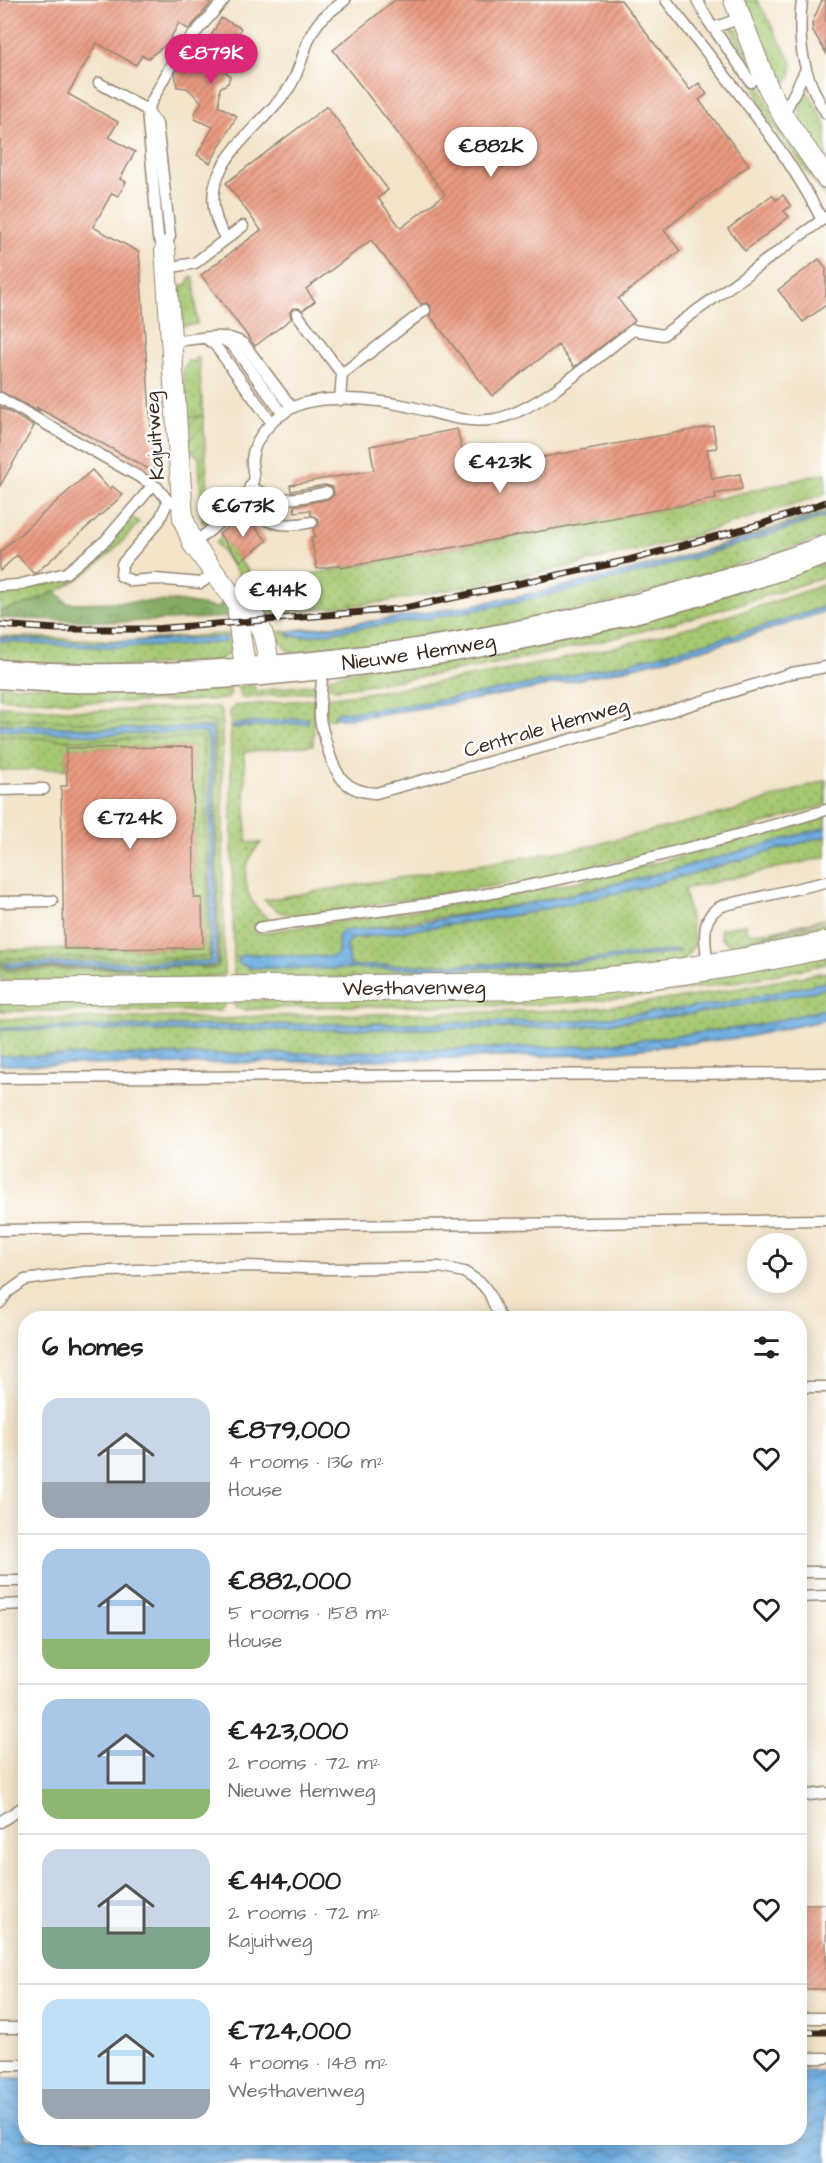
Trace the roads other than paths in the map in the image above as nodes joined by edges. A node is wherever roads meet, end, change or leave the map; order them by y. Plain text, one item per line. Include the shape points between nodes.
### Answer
1 (224, 0) edge
2 (345, 0) edge
3 (666, 0) edge
4 (697, 0) edge
5 (802, 0) edge
6 (738, 9) edge
7 (713, 28) junction
8 (805, 71) junction
9 (751, 82) dead end
10 (99, 83) dead end
11 (147, 110) junction
12 (826, 113) edge
13 (783, 116) junction
14 (826, 178) edge
15 (824, 219) edge
16 (243, 225) dead end
17 (226, 239) junction
18 (165, 258) junction
19 (425, 310) dead end
20 (297, 314) dead end
21 (212, 338) junction
22 (171, 342) junction
23 (342, 374) junction
24 (0, 398) edge
25 (340, 400) junction
26 (287, 411) junction
27 (272, 423) junction
28 (153, 485) junction
29 (249, 486) junction
30 (327, 492) dead end
31 (239, 501) junction
32 (175, 502) junction
33 (312, 522) dead end
34 (193, 544) junction
35 (826, 550) edge
36 (215, 573) junction
37 (0, 586) edge
38 (322, 666) junction
39 (826, 668) edge
40 (258, 672) junction
41 (0, 674) edge
42 (44, 789) dead end
43 (0, 790) edge
44 (826, 810) edge
45 (826, 882) edge
46 (52, 901) dead end
47 (0, 902) edge
48 (259, 928) dead end
49 (826, 945) edge
50 (708, 969) junction
51 (0, 992) edge
52 (826, 1073) edge
53 (0, 1078) edge
54 (826, 1220) edge
55 (0, 1230) edge
56 (0, 1303) edge
57 (497, 1311) edge
58 (807, 1387) edge
59 (826, 1387) edge
60 (807, 1572) edge
61 (826, 1572) edge
62 (0, 1581) edge
63 (18, 1581) edge
64 (826, 1596) edge
65 (807, 1597) edge
66 (18, 1604) edge
67 (0, 1605) edge
68 (826, 1793) edge
69 (807, 1795) edge
70 (18, 1810) edge
71 (0, 1822) edge
72 (807, 2018) edge
73 (826, 2018) edge
74 (0, 2028) edge
75 (18, 2028) edge
76 (807, 2058) edge
77 (826, 2058) edge
78 (0, 2065) edge
79 (18, 2065) edge

1 - 11 lane via 177,54
2 - 17 lane via 319,21 288,89 246,135 217,177 213,193 216,222
3 - 15 lane via 808,191
4 - 7 lane
5 - 8 lane via 800,43
6 - 7 lane
6 - 13 street
7 - 9 lane
8 - 12 lane
8 - 13 lane
10 - 11 lane
11 - 18 lane via 158,237
13 - 14 street
15 - 25 lane via 663,335 633,330 536,402 509,415 470,421 401,405
16 - 17 lane
17 - 18 lane via 195,263
18 - 22 street, Kajuitweg
19 - 23 lane
20 - 23 lane
21 - 22 lane
21 - 26 lane via 231,337 244,344
21 - 27 lane
22 - 32 street, Kajuitweg
23 - 25 lane
24 - 28 lane
25 - 26 lane via 318,400
26 - 27 lane
27 - 29 lane via 252,458 253,481
28 - 32 lane
28 - 37 lane via 106,540 66,573
29 - 30 lane via 277,499
29 - 31 lane
31 - 33 lane via 273,524 293,526
31 - 34 lane via 215,528
32 - 34 street, Kajuitweg
32 - 36 lane via 122,564 121,576 132,581 201,583
34 - 36 street, Kajuitweg
35 - 38 main road, Nieuwe Hemweg via 708,589 545,630
36 - 40 street, Kajuitweg via 238,604 248,608 266,639
38 - 39 lane, Centrale Hemweg via 320,720 331,762 340,779 356,790 376,793 633,723 792,673
38 - 40 main road, Nieuwe Hemweg
40 - 41 main road, Nieuwe Hemweg via 122,679
42 - 43 lane
44 - 48 lane via 664,856 550,882
45 - 50 lane via 725,904 713,911 705,929
46 - 47 lane
49 - 50 street, Westhavenweg
50 - 51 street, Westhavenweg via 612,982 538,986
52 - 53 lane
54 - 55 lane
56 - 57 lane via 25,1280 84,1272 246,1266 439,1267 465,1272 482,1284
58 - 59 lane
60 - 61 lane
62 - 63 lane
64 - 65 lane
66 - 67 lane
68 - 69 lane
70 - 71 lane
72 - 73 lane
74 - 75 lane
76 - 77 lane
78 - 79 lane

